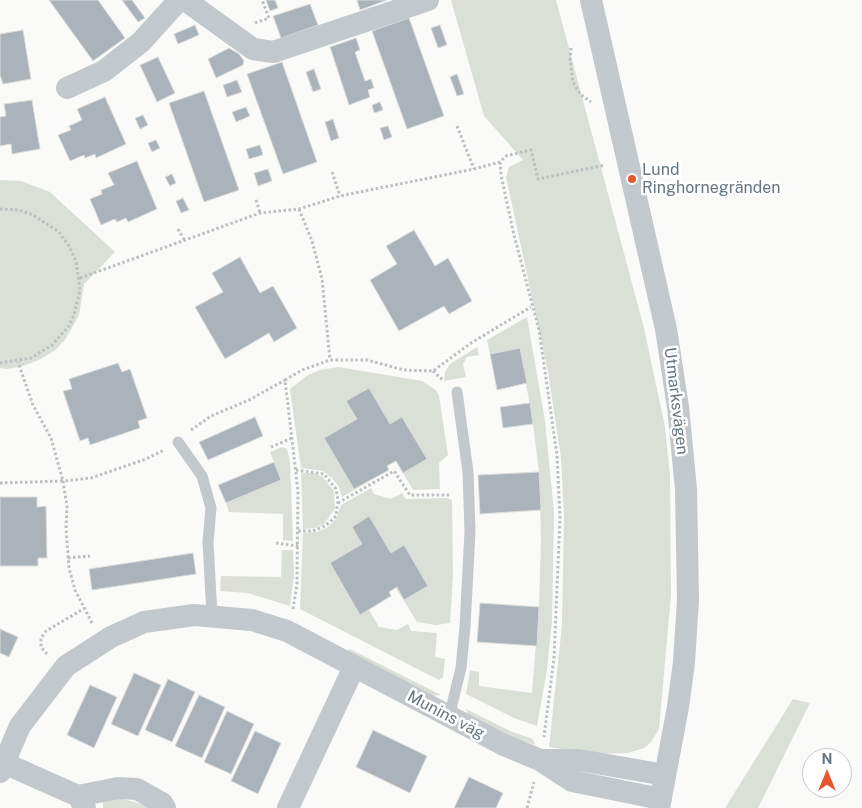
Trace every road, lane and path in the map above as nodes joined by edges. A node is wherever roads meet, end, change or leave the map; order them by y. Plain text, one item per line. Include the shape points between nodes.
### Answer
1 (179, 0) edge
2 (185, 0) edge
3 (428, 0) edge
4 (591, 0) edge
5 (571, 48) dead end
6 (67, 88) dead end
7 (595, 104) dead end
8 (458, 126) dead end
9 (500, 162) junction
10 (610, 164) dead end
11 (474, 169) junction
12 (332, 172) dead end
13 (340, 196) junction
14 (256, 200) dead end
15 (0, 209) edge
16 (299, 209) junction
17 (260, 213) junction
18 (178, 229) dead end
19 (185, 241) junction
20 (80, 278) junction
21 (531, 307) junction
22 (330, 360) junction
23 (18, 362) junction
24 (0, 363) edge
25 (285, 380) junction
26 (457, 392) dead end
27 (292, 438) junction
28 (178, 442) junction
29 (271, 447) dead end
30 (296, 470) junction
31 (63, 481) junction
32 (0, 483) edge
33 (468, 494) junction
34 (338, 503) junction
35 (298, 531) junction
36 (276, 543) dead end
37 (298, 546) junction
38 (90, 556) dead end
39 (68, 558) junction
40 (85, 608) junction
41 (212, 616) junction
42 (93, 625) dead end
43 (287, 631) junction
44 (49, 656) dead end
45 (354, 667) junction
46 (448, 717) junction
47 (540, 760) junction
48 (2, 767) edge
49 (665, 775) junction
50 (81, 802) edge
51 (660, 803) edge
52 (166, 808) edge
53 (288, 808) edge

1 - 6 street via 134,48 104,71
2 - 3 street via 253,49 273,52
4 - 49 street, Utmarksvägen via 666,329 686,480 686,627 678,707
5 - 7 path via 573,82 585,99
8 - 11 path
9 - 10 path via 506,156 530,150 538,179
9 - 11 path
9 - 21 path
11 - 13 path
12 - 13 path
13 - 16 path
14 - 17 path
15 - 20 path via 33,214 58,232 69,246
16 - 17 path
16 - 22 path via 322,279
17 - 19 path
18 - 19 path
19 - 20 path
20 - 23 path via 78,303 62,337 42,353
21 - 22 path via 433,371 404,370 368,360
21 - 47 path via 540,339 553,422 560,518 554,658
22 - 25 path
23 - 24 path
23 - 31 path via 33,405 50,438
25 - 27 path
25 - 28 path via 211,416
26 - 33 lane
27 - 29 path
27 - 30 path
28 - 31 path via 124,467 91,478
28 - 41 lane via 202,476 211,508 208,542
30 - 34 path via 324,474 336,489
30 - 35 path
31 - 32 path
31 - 39 path
33 - 34 path via 410,495 394,471
33 - 46 lane via 470,531 465,627 461,668
34 - 35 path via 336,516 323,527
35 - 37 path
36 - 37 path
37 - 43 path via 297,584
38 - 39 path
39 - 40 path via 75,590
40 - 42 path
40 - 44 path via 46,631 41,638 41,647
41 - 43 street, Munins väg via 252,620
41 - 48 street, Munins väg via 172,617 144,622 111,636 66,666 20,726
43 - 45 street, Munins väg
45 - 46 street, Munins väg
45 - 53 street
46 - 47 street, Munins väg
47 - 49 street via 578,760
47 - 51 street via 572,781
48 - 50 street
49 - 51 street, Utmarksvägen
50 - 52 street via 118,788 136,789

